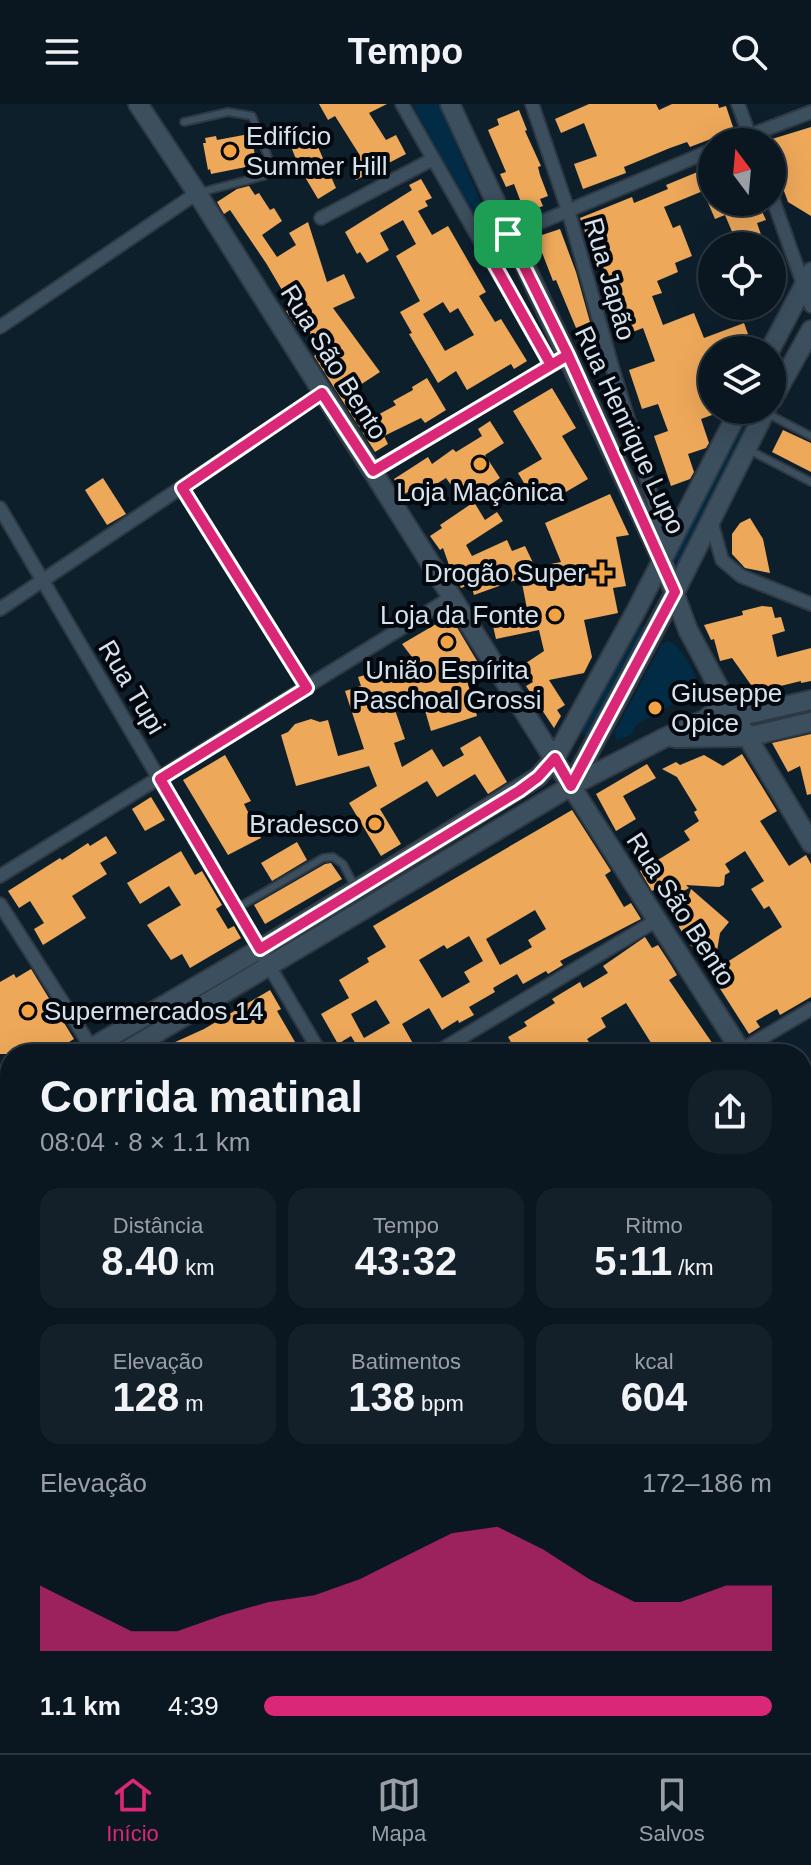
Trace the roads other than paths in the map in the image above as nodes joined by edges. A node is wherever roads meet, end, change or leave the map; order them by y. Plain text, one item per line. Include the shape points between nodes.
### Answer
1 (138, 104) edge
2 (402, 104) edge
3 (450, 104) edge
4 (532, 104) edge
5 (738, 104) edge
6 (811, 112) edge
7 (184, 122) dead end
8 (747, 128) edge
9 (774, 128) edge
10 (698, 156) edge
11 (433, 159) junction
12 (197, 193) junction
13 (568, 210) junction
14 (780, 216) edge
15 (321, 218) dead end
16 (508, 234) junction
17 (484, 246) junction
18 (807, 279) edge
19 (811, 306) edge
20 (0, 327) edge
21 (811, 330) edge
22 (777, 336) edge
23 (568, 355) junction
24 (551, 365) junction
25 (786, 375) edge
26 (322, 393) junction
27 (786, 419) edge
28 (732, 424) edge
29 (759, 424) edge
30 (811, 436) edge
31 (746, 449) junction
32 (373, 471) junction
33 (811, 482) edge
34 (182, 488) junction
35 (0, 508) edge
36 (710, 520) junction
37 (662, 560) junction
38 (43, 580) junction
39 (675, 592) junction
40 (452, 597) junction
41 (811, 604) edge
42 (0, 609) edge
43 (636, 611) junction
44 (659, 622) junction
45 (688, 630) junction
46 (307, 688) junction
47 (811, 700) edge
48 (731, 710) junction
49 (811, 722) edge
50 (747, 737) junction
51 (664, 738) junction
52 (555, 758) junction
53 (160, 779) junction
54 (571, 786) junction
55 (811, 843) edge
56 (0, 876) edge
57 (356, 890) junction
58 (0, 904) edge
59 (237, 908) junction
60 (657, 920) junction
61 (265, 957) junction
62 (811, 1009) edge
63 (85, 1044) edge
64 (105, 1044) edge
65 (136, 1044) edge
66 (315, 1044) edge
67 (451, 1044) edge
68 (734, 1044) edge
69 (755, 1044) edge

1 - 12 street, Rua São Bento
2 - 11 street
3 - 16 street, Rua Henrique Lupo
4 - 13 street, Rua Japão
5 - 8 street
6 - 9 street
7 - 12 lane via 228,112 252,116 270,162 264,176
10 - 13 street
11 - 15 street
11 - 17 street
12 - 20 street
12 - 26 street, Rua São Bento
13 - 16 street
13 - 37 street, Rua Japão via 659,520
14 - 18 street
16 - 17 street
16 - 23 street, Rua Henrique Lupo
17 - 24 street
18 - 19 street
18 - 22 street
21 - 25 street
23 - 24 street
23 - 37 street, Rua Henrique Lupo
24 - 32 street
26 - 32 street, Rua São Bento
26 - 34 street
27 - 30 lane
28 - 37 street
29 - 31 street
31 - 33 lane
31 - 36 street
32 - 40 street, Rua São Bento
34 - 38 street
34 - 46 street
35 - 38 street, Rua Tupi
36 - 39 street
36 - 41 street via 722,560 741,576
37 - 39 street, Rua Henrique Lupo
37 - 43 street
38 - 42 street
38 - 53 street, Rua Tupi
39 - 44 street
39 - 45 street, Rua Henrique Lupo
40 - 46 street
40 - 52 street, Rua São Bento
43 - 44 street
43 - 52 street
44 - 45 street
44 - 54 street
45 - 48 street, Rua Henrique Lupo
46 - 53 street
47 - 48 street
48 - 50 street, Rua Henrique Lupo
48 - 51 street
49 - 50 street
50 - 51 street
50 - 55 street, Rua Henrique Lupo
51 - 54 street
52 - 54 street, Rua São Bento
52 - 57 street via 519,791
53 - 56 street
53 - 59 street, Rua Tupi
54 - 60 street, Rua São Bento
54 - 61 street
57 - 59 lane via 343,864 323,858
57 - 61 street
58 - 63 street
59 - 61 street, Rua Tupi
60 - 67 street
60 - 68 street, Rua São Bento
61 - 64 street
61 - 65 street
61 - 66 street, Rua Tupi
62 - 69 street

